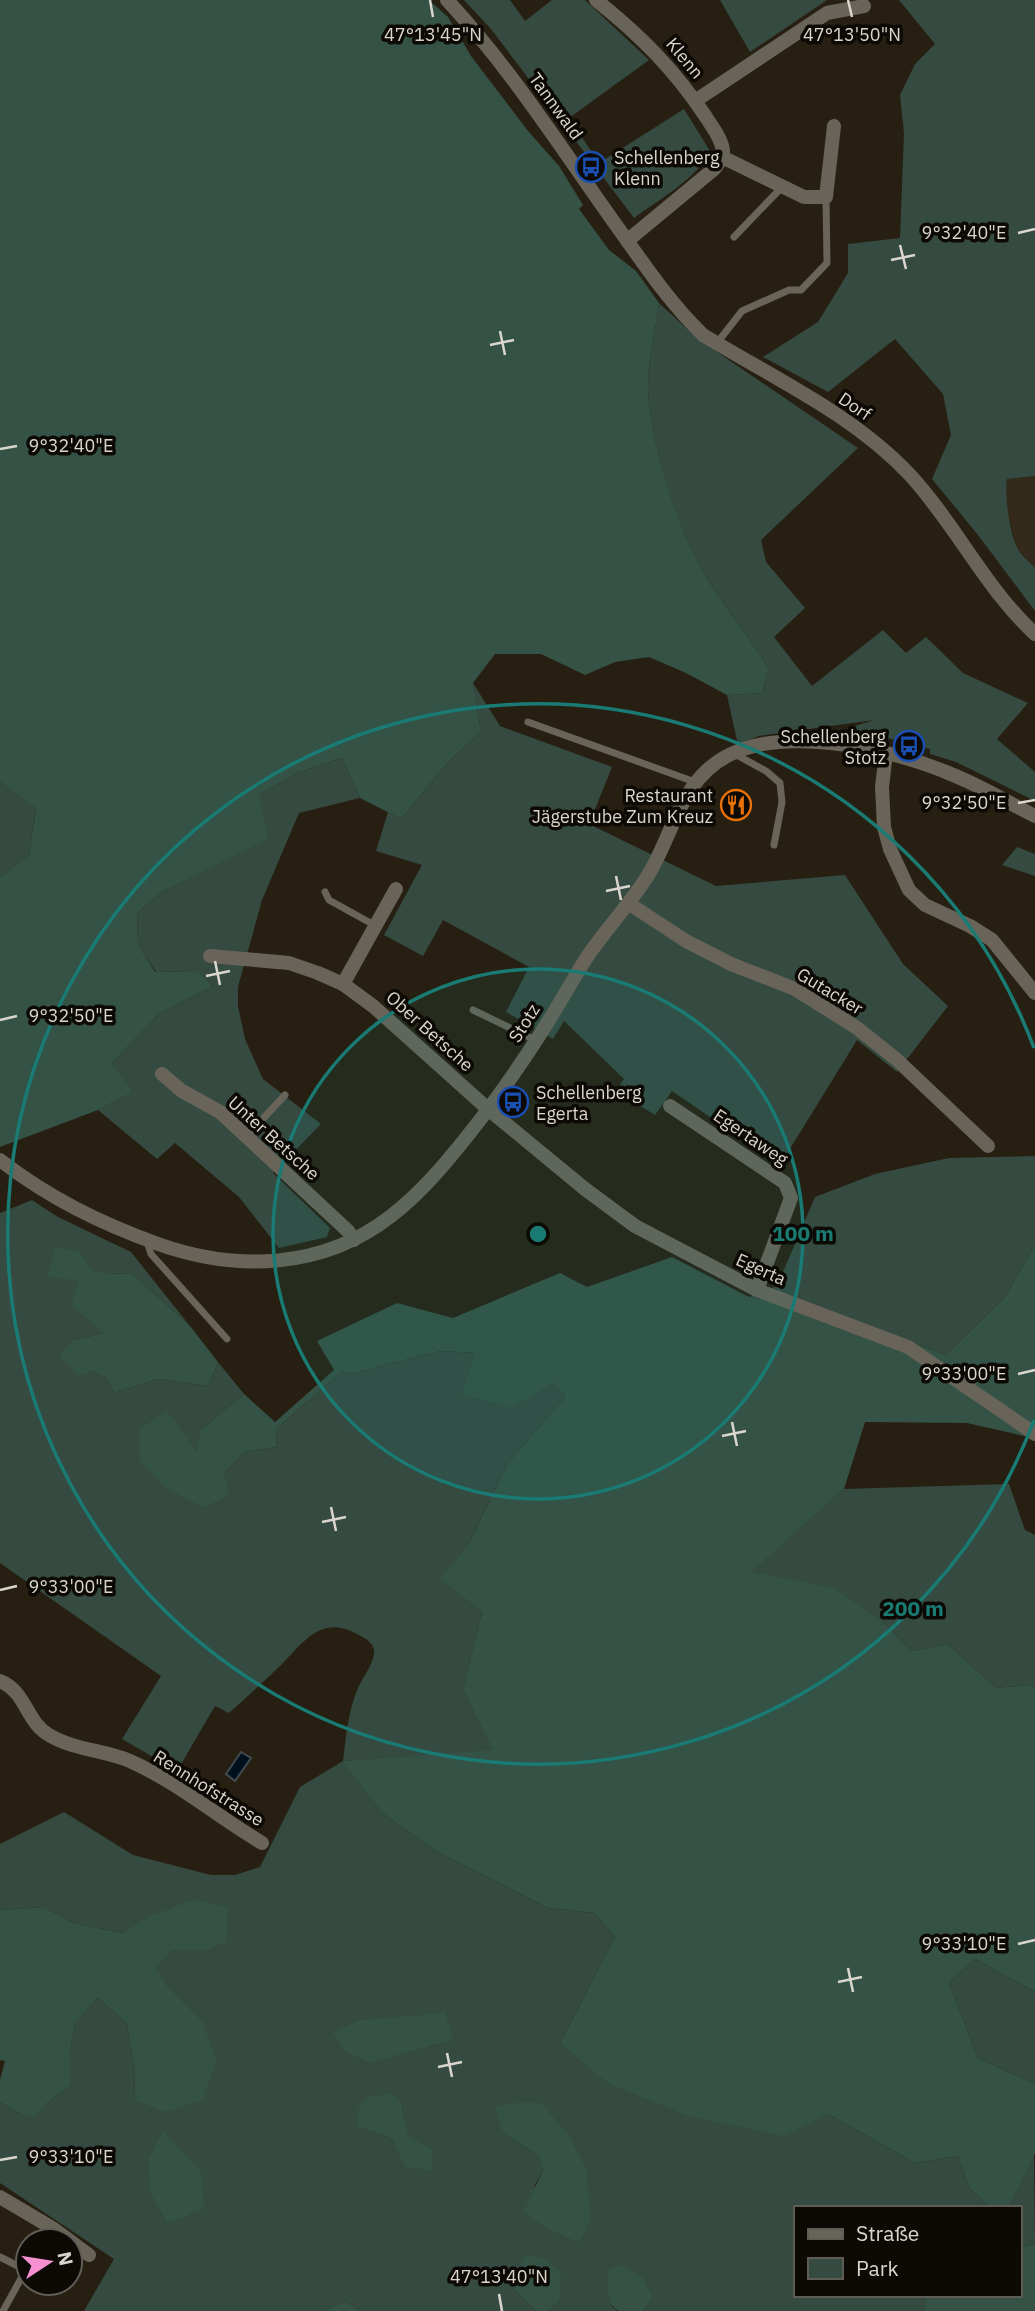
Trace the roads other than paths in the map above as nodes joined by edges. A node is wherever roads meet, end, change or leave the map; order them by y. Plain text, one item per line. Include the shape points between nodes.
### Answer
1 (447, 0) edge
2 (596, 0) edge
3 (864, 6) dead end
4 (695, 101) junction
5 (834, 126) dead end
6 (722, 156) junction
7 (783, 187) junction
8 (826, 197) junction
9 (734, 237) dead end
10 (627, 241) junction
11 (717, 343) junction
12 (1035, 634) edge
13 (528, 722) dead end
14 (732, 753) junction
15 (886, 753) junction
16 (695, 782) junction
17 (1035, 816) edge
18 (774, 845) dead end
19 (396, 889) dead end
20 (325, 892) dead end
21 (628, 903) junction
22 (376, 926) junction
23 (210, 956) dead end
24 (343, 984) junction
25 (1035, 993) edge
26 (472, 1010) dead end
27 (536, 1041) junction
28 (162, 1074) dead end
29 (285, 1095) dead end
30 (670, 1107) dead end
31 (488, 1109) junction
32 (247, 1136) junction
33 (988, 1146) dead end
34 (0, 1160) edge
35 (147, 1240) junction
36 (354, 1240) junction
37 (757, 1290) junction
38 (227, 1339) dead end
39 (1035, 1434) edge
40 (2, 1680) edge
41 (262, 1843) dead end
42 (0, 2197) edge
43 (39, 2227) edge
44 (84, 2252) edge
45 (89, 2255) dead end
46 (14, 2290) edge
47 (1, 2311) edge

1 - 10 street, Tannwald via 538,113
2 - 4 street, Klenn via 657,53
3 - 4 street via 827,13
4 - 6 street, Klenn via 715,131
5 - 8 street
6 - 7 street
6 - 10 street via 713,169
7 - 8 street via 804,197
7 - 9 lane
8 - 11 lane via 827,263 801,290 789,289 742,311
10 - 11 street, Dorf via 684,317
11 - 12 street, Dorf via 844,420 892,457 940,510 1009,609
13 - 16 lane
14 - 15 street, Stotz via 784,741
14 - 16 street, Stotz
14 - 18 lane via 780,783 782,802
15 - 17 street, Stotz via 954,775
15 - 25 street via 881,787 884,827 909,890 925,905 992,940
16 - 21 street, Stotz via 653,868
19 - 22 street
20 - 22 lane via 329,900
21 - 27 street, Stotz via 589,954
21 - 33 street, Gutacker via 686,941 795,989 857,1028
22 - 24 street
23 - 24 street, Ober Betsche via 289,963
24 - 31 street, Ober Betsche
26 - 27 lane
27 - 31 street, Stotz
28 - 32 street, Unter Betsche
29 - 32 lane
30 - 37 street, Egertaweg via 785,1183 791,1198
31 - 36 street, Stotz via 444,1165 405,1204
31 - 37 street, Egerta via 635,1226
32 - 36 street, Unter Betsche
34 - 35 street, Stotz via 92,1219
35 - 36 street, Stotz via 194,1255 260,1263 305,1258
35 - 38 lane via 151,1254
37 - 39 street, Egerta via 908,1347
40 - 41 street, Rennhofstrasse via 48,1735 129,1761
42 - 43 street
44 - 45 street
46 - 47 lane

